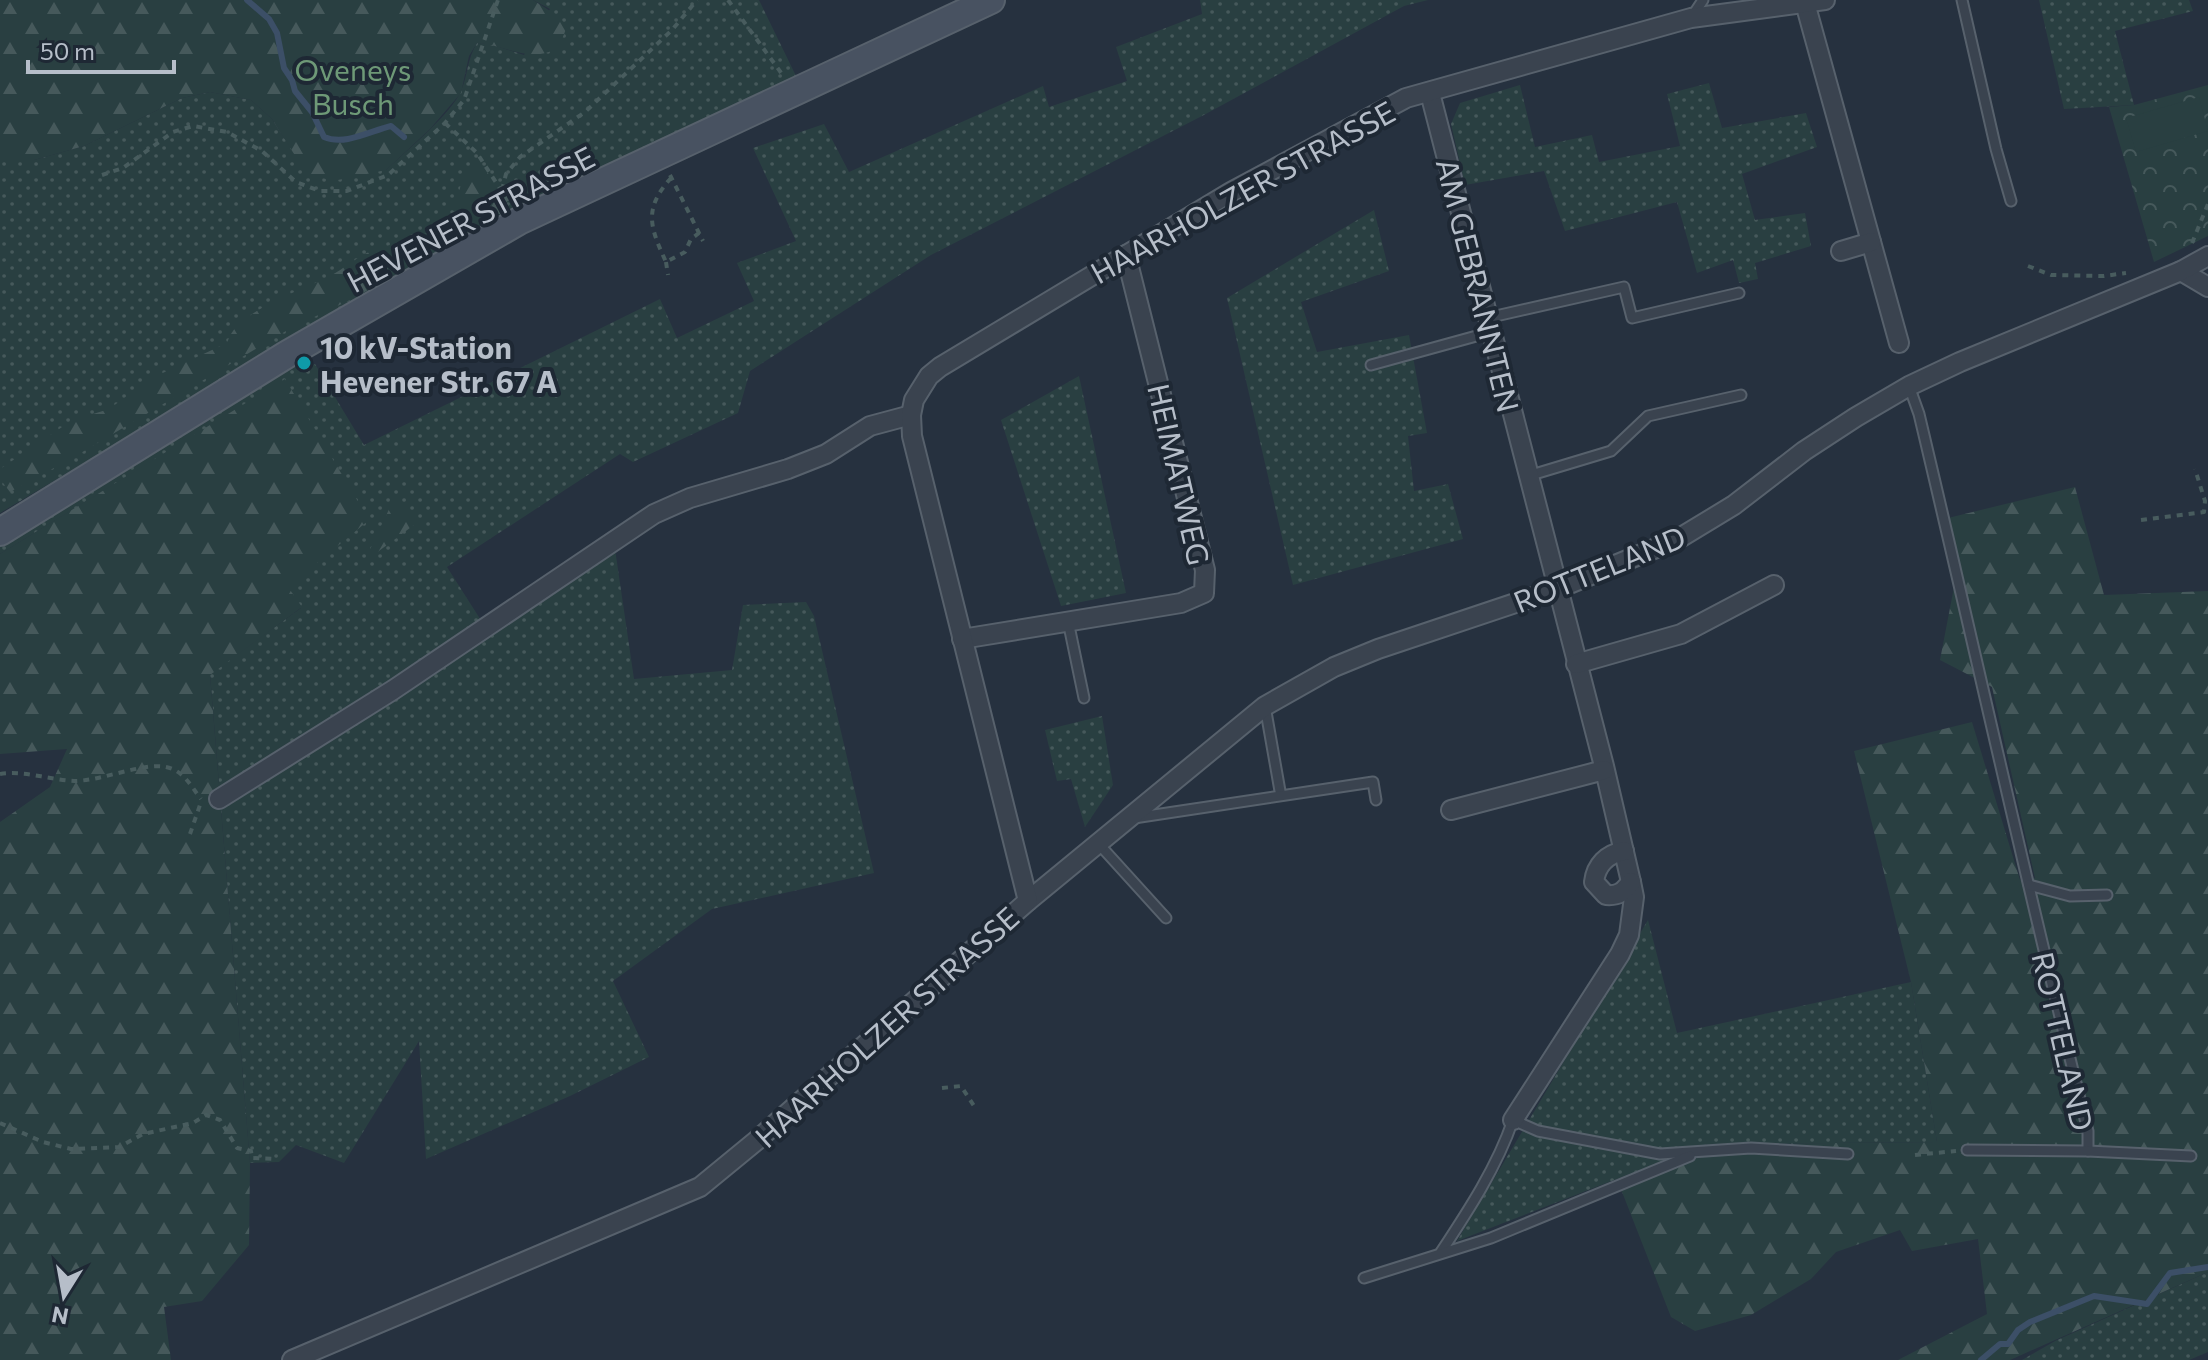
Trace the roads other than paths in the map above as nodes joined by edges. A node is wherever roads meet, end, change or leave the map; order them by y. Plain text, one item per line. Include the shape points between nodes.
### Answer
1 (991, 0) edge
2 (1703, 0) edge
3 (1825, 0) edge
4 (1962, 0) edge
5 (1805, 3) junction
6 (1691, 18) junction
7 (1430, 93) junction
8 (2011, 201) dead end
9 (1871, 242) junction
10 (1841, 251) dead end
11 (1126, 255) junction
12 (2208, 256) edge
13 (2181, 271) junction
14 (2208, 287) edge
15 (1739, 293) dead end
16 (1489, 325) junction
17 (1899, 343) dead end
18 (1371, 365) dead end
19 (1909, 386) junction
20 (1741, 395) dead end
21 (911, 415) junction
22 (1528, 476) junction
23 (0, 532) edge
24 (1774, 585) dead end
25 (1557, 589) junction
26 (1068, 621) junction
27 (962, 639) junction
28 (1576, 664) junction
29 (1084, 698) dead end
30 (1265, 706) junction
31 (1604, 770) junction
32 (1280, 791) dead end
33 (211, 800) road end
34 (1376, 800) dead end
35 (1451, 810) dead end
36 (1124, 820) junction
37 (1097, 842) junction
38 (1624, 851) junction
39 (1631, 882) junction
40 (2029, 885) junction
41 (2107, 895) dead end
42 (1028, 901) junction
43 (1166, 918) dead end
44 (1513, 1120) junction
45 (1967, 1150) road end
46 (2088, 1151) junction
47 (1698, 1153) junction
48 (1848, 1154) dead end
49 (2191, 1156) dead end
50 (1441, 1252) junction
51 (1364, 1278) dead end
52 (292, 1360) edge

1 - 23 street, HEVENER STRASSE via 795,92 665,166 519,221 286,355
2 - 6 lane
3 - 5 street, HAARHOLZER STRASSE
4 - 8 lane
5 - 6 street, HAARHOLZER STRASSE
5 - 9 street
6 - 7 street, HAARHOLZER STRASSE
7 - 11 street, HAARHOLZER STRASSE via 1406,98
7 - 16 street, AM GEBRANNTEN
9 - 10 street
9 - 17 street
11 - 21 street, HAARHOLZER STRASSE via 929,376
11 - 26 street, HEIMATWEG via 1205,570 1204,593 1181,603
12 - 13 street, ROTTELAND
13 - 14 street
13 - 19 street, ROTTELAND
15 - 16 lane via 1632,318 1624,287
16 - 18 lane
16 - 22 street, AM GEBRANNTEN
19 - 25 street, ROTTELAND via 1678,539
19 - 40 lane, ROTTELAND
20 - 22 lane via 1648,416 1611,451
21 - 27 street, HAARHOLZER STRASSE
21 - 33 street via 870,426 826,454 788,469 654,514 490,627
22 - 25 street, AM GEBRANNTEN
24 - 28 street via 1681,634
25 - 28 street, AM GEBRANNTEN
25 - 30 street, ROTTELAND via 1378,649
26 - 27 street, HEIMATWEG
26 - 29 lane
27 - 42 street, HAARHOLZER STRASSE
28 - 31 street, AM GEBRANNTEN
30 - 32 lane
30 - 36 street, ROTTELAND
31 - 35 street
31 - 38 street, AM GEBRANNTEN
34 - 36 lane via 1373,782
36 - 37 street, ROTTELAND
37 - 42 street, ROTTELAND
37 - 43 lane
38 - 39 street, AM GEBRANNTEN
38 - 39 street via 1598,866 1594,882 1606,895 1615,896
39 - 44 street, AM GEBRANNTEN via 1629,935
40 - 41 lane via 2070,896
40 - 46 lane, ROTTELAND via 2088,1131
42 - 52 street, HAARHOLZER STRASSE via 700,1187
44 - 47 lane via 1538,1131 1641,1152
44 - 50 lane, AM GEBRANNTEN via 1467,1213
45 - 46 lane
46 - 49 lane
47 - 48 lane via 1751,1148
47 - 50 lane via 1491,1238
50 - 51 lane

